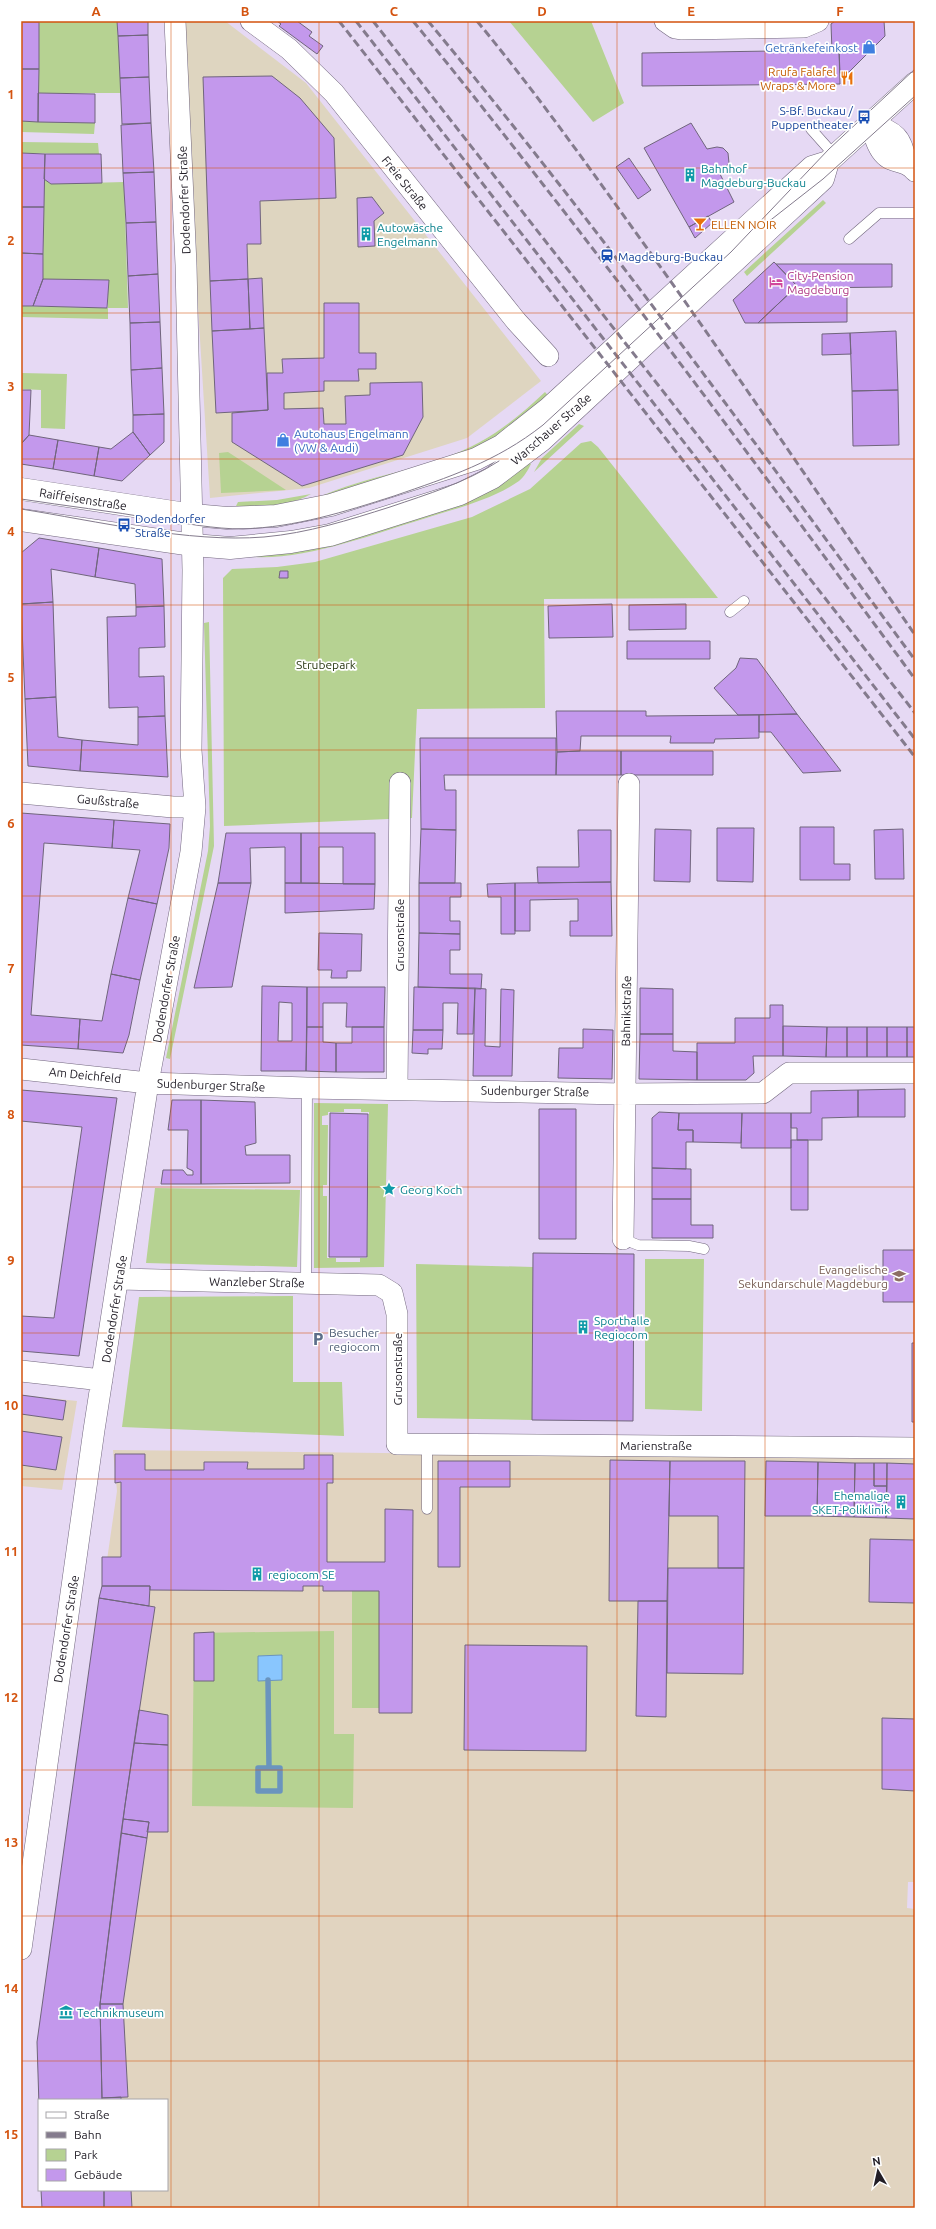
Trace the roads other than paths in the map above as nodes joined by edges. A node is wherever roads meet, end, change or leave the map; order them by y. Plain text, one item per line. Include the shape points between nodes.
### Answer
1 (175, 21) edge
2 (251, 21) edge
3 (665, 21) edge
4 (818, 21) edge
5 (915, 83) edge
6 (871, 123) junction
7 (811, 129) dead end
8 (832, 159) junction
9 (913, 168) edge
10 (915, 213) edge
11 (849, 239) dead end
12 (548, 356) dead end
13 (21, 489) edge
14 (21, 507) edge
15 (21, 520) edge
16 (193, 531) junction
17 (744, 601) dead end
18 (730, 612) dead end
19 (400, 783) dead end
20 (629, 784) dead end
21 (21, 793) edge
22 (195, 807) junction
23 (21, 1069) edge
24 (915, 1073) edge
25 (148, 1083) junction
26 (307, 1088) junction
27 (398, 1088) junction
28 (624, 1094) junction
29 (623, 1239) joint
30 (704, 1249) dead end
31 (119, 1280) junction
32 (306, 1284) junction
33 (392, 1293) joint
34 (21, 1371) edge
35 (102, 1380) junction
36 (397, 1444) joint
37 (427, 1444) junction
38 (915, 1448) edge
39 (427, 1509) dead end
40 (21, 1949) edge

1 - 16 street, Dodendorfer Straße via 186,265
2 - 12 street, Freie Straße via 289,49 334,93 511,316
3 - 4 street via 681,29 804,27
5 - 6 main road, Warschauer Straße
6 - 8 main road, Warschauer Straße
6 - 9 street via 893,132 904,146
7 - 8 lane
8 - 16 main road, Warschauer Straße via 812,167 550,408 501,446 476,459 316,509 248,518
8 - 16 main road, Warschauer Straße via 823,179 789,211 542,440 492,478 437,502 324,536 291,542 236,548
10 - 11 lane via 879,213
13 - 16 main road, Raiffeisenstraße
14 - 16 main road
15 - 16 main road
16 - 22 street, Dodendorfer Straße via 191,750
17 - 18 lane
19 - 27 street, Grusonstraße
20 - 28 street, Bahnikstraße
21 - 22 street, Gaußstraße
22 - 25 street, Dodendorfer Straße via 191,852
23 - 25 street, Am Deichfeld
24 - 28 street, Sudenburger Straße via 789,1074 763,1093
25 - 26 street, Sudenburger Straße
25 - 31 street, Dodendorfer Straße
26 - 27 street, Sudenburger Straße
26 - 32 lane
27 - 28 street, Sudenburger Straße
28 - 29 street, Bahnikstraße
29 - 30 lane via 638,1245 689,1246
31 - 32 street, Wanzleber Straße
31 - 35 street, Dodendorfer Straße
32 - 33 street, Wanzleber Straße via 379,1285
33 - 36 street, Grusonstraße via 397,1314
34 - 35 street
35 - 40 street, Dodendorfer Straße
36 - 37 street, Marienstraße
37 - 38 street, Marienstraße
37 - 39 lane

